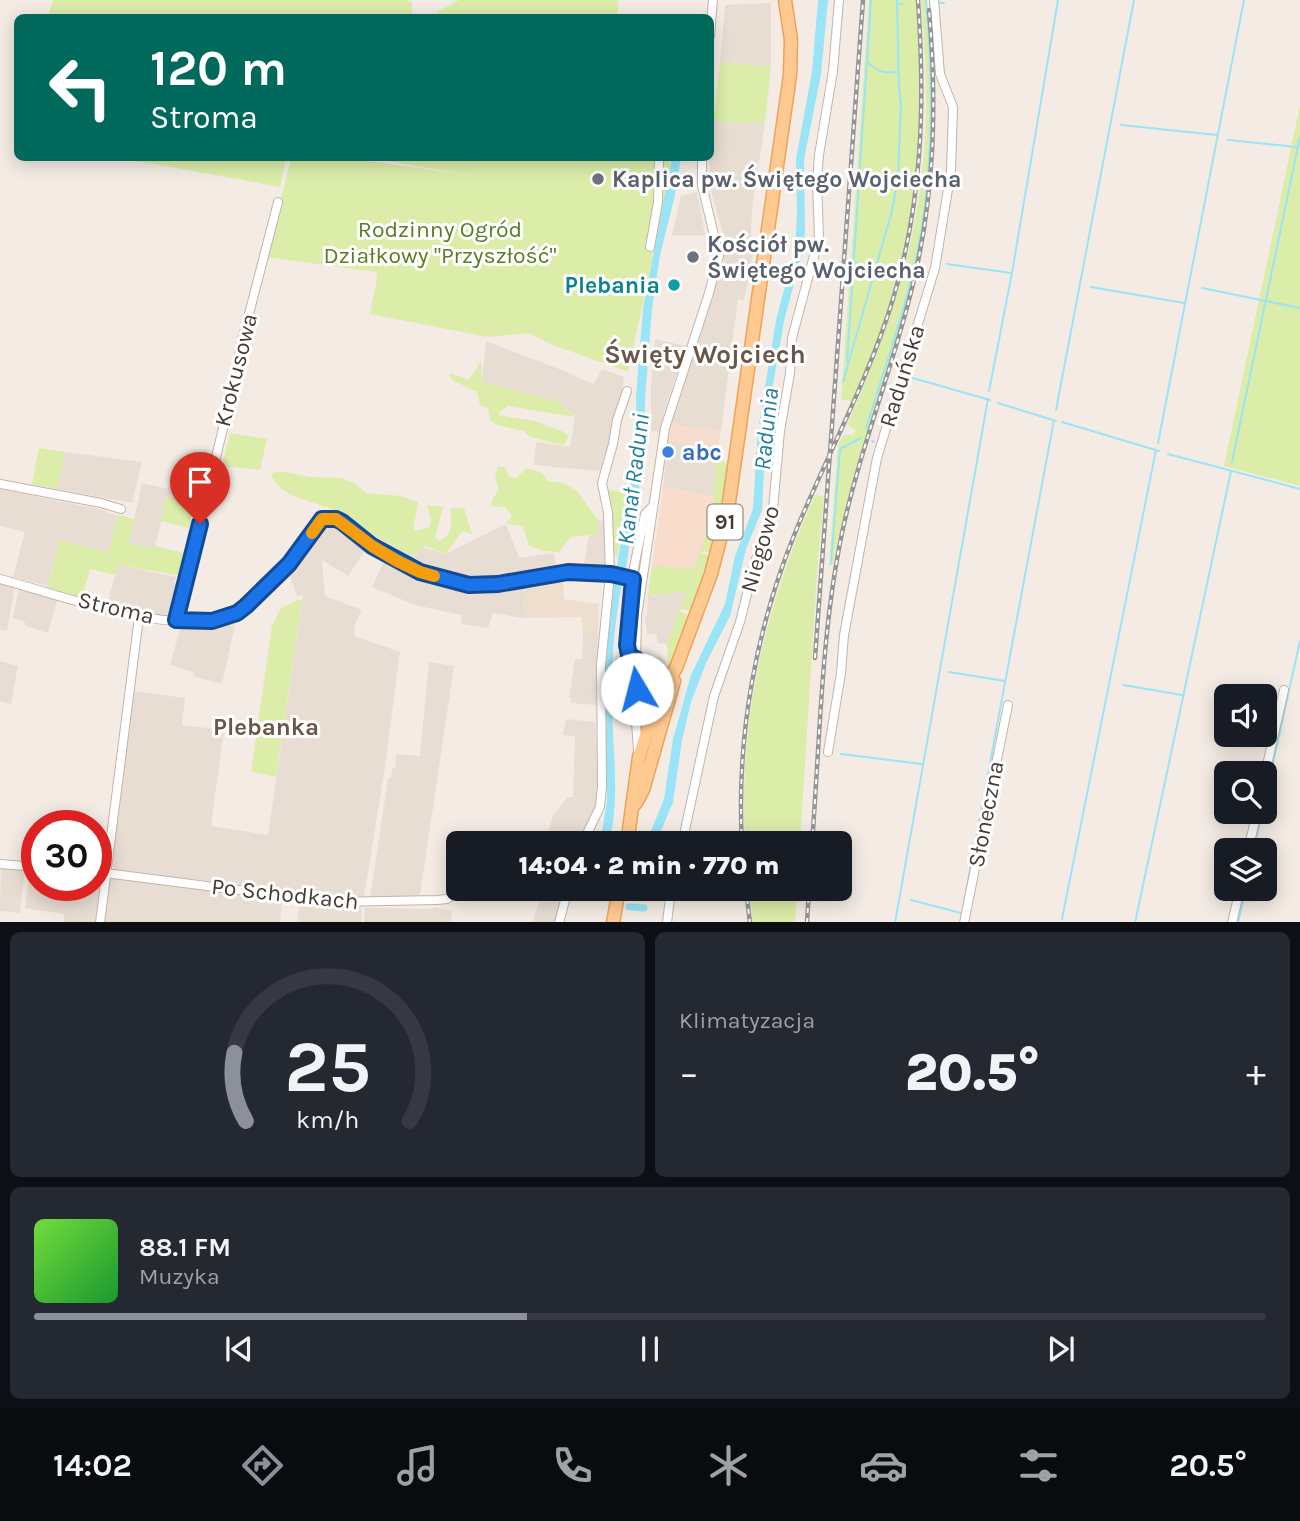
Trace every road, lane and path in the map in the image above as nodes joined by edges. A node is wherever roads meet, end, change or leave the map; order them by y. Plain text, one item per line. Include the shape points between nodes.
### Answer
1 (785, 0) edge
2 (839, 0) edge
3 (934, 0) edge
4 (659, 161) edge
5 (702, 161) edge
6 (278, 202) dead end
7 (650, 247) dead end
8 (627, 391) dead end
9 (0, 484) edge
10 (653, 506) junction
11 (121, 509) dead end
12 (612, 574) junction
13 (629, 578) junction
14 (0, 579) edge
15 (139, 617) junction
16 (176, 620) junction
17 (636, 659) junction
18 (676, 668) junction
19 (637, 689) junction
20 (1284, 690) dead end
21 (662, 694) junction
22 (637, 700) junction
23 (1008, 705) dead end
24 (649, 726) junction
25 (656, 742) junction
26 (828, 752) dead end
27 (639, 757) junction
28 (1268, 761) edge
29 (111, 810) edge
30 (633, 810) junction
31 (589, 831) edge
32 (629, 831) edge
33 (685, 831) edge
34 (0, 864) edge
35 (21, 866) edge
36 (112, 877) edge
37 (446, 899) edge
38 (101, 901) edge
39 (565, 901) edge
40 (617, 901) edge
41 (670, 901) edge
42 (1237, 901) edge
43 (100, 922) edge
44 (559, 922) edge
45 (613, 922) edge
46 (667, 922) edge
47 (964, 922) edge
48 (1232, 922) edge

1 - 18 main road, 91 via 790,75 733,486 711,574
2 - 33 street, Niegowo via 819,155 819,237 792,338 773,509 714,695
3 - 26 street, Raduńska via 939,65 953,107 951,171 935,268 877,458
4 - 7 street
5 - 10 street via 702,185 719,256 667,418
6 - 16 street, Krokusowa
8 - 12 street via 602,482
9 - 11 street
10 - 13 street via 646,514
10 - 17 street via 640,586
12 - 13 street, Stroma
12 - 16 street, Stroma via 561,573 469,585 420,572 330,518 322,519 282,572 237,613 212,621
12 - 31 street via 601,665 602,796
13 - 17 street via 627,645 629,655
14 - 15 street, Stroma
15 - 16 street, Stroma
15 - 29 street
17 - 19 street
18 - 21 main road, 91
18 - 25 main road, 91
19 - 21 street via 653,696
19 - 22 street
20 - 28 street
21 - 24 main road, 91
22 - 24 street
22 - 27 street
23 - 47 street, Słoneczna
24 - 25 street
24 - 27 main road, 91
25 - 30 main road, 91
27 - 30 main road, 91
30 - 32 main road, 91
34 - 35 street
36 - 37 street, Po Schodkach via 333,902
38 - 43 street
39 - 44 street
40 - 45 main road
41 - 46 street
42 - 48 street

